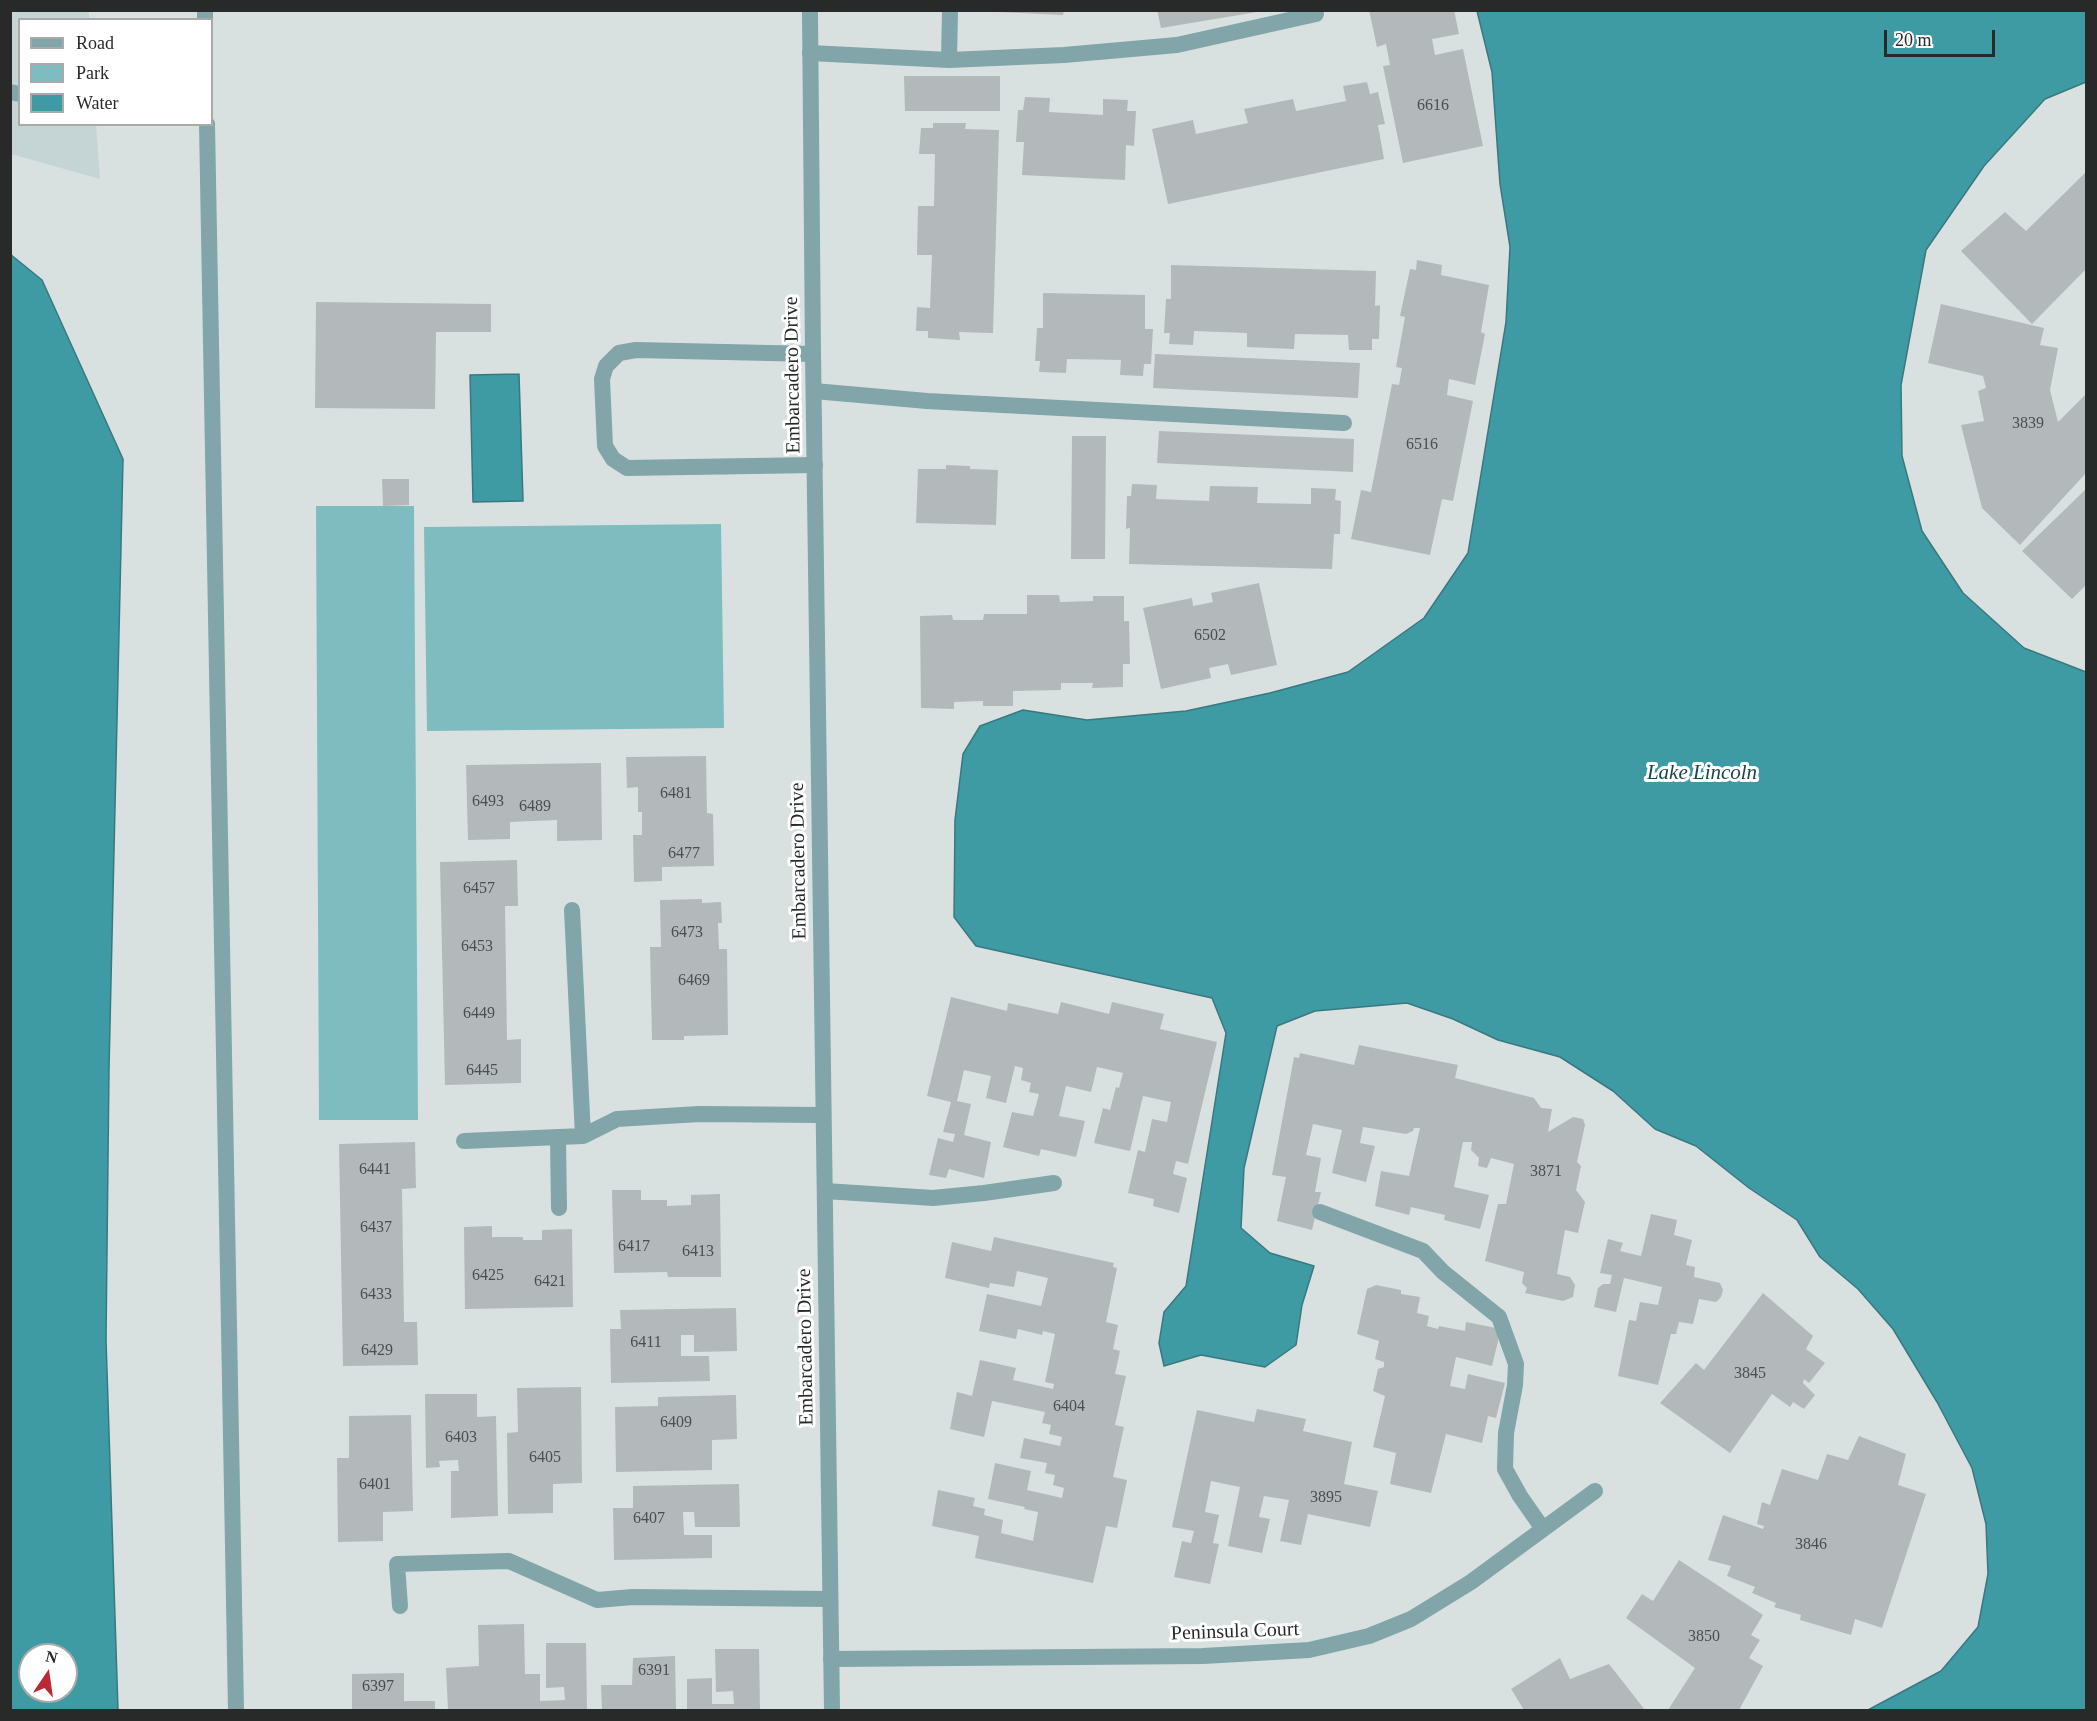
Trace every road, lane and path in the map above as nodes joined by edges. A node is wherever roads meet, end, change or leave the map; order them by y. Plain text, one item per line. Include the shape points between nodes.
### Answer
1 (810, 10) edge
2 (950, 10) edge
3 (1316, 14) dead end
4 (810, 53) junction
5 (949, 60) junction
6 (207, 126) edge
7 (813, 354) junction
8 (814, 391) junction
9 (1344, 423) dead end
10 (815, 465) junction
11 (572, 910) dead end
12 (823, 1115) junction
13 (583, 1136) junction
14 (558, 1137) junction
15 (464, 1142) dead end
16 (1054, 1183) dead end
17 (825, 1191) junction
18 (559, 1208) dead end
19 (1320, 1212) dead end
20 (1595, 1491) dead end
21 (1543, 1529) junction
22 (830, 1599) junction
23 (400, 1606) dead end
24 (831, 1659) junction
25 (236, 1710) edge
26 (832, 1710) edge

1 - 4 street, Embarcadero Drive
2 - 5 street
3 - 5 street via 1177,45
4 - 5 street
4 - 7 street, Embarcadero Drive
6 - 25 street
7 - 8 street, Embarcadero Drive
7 - 10 street via 619,353 606,366 602,379 605,446 613,459 627,468
8 - 9 street
8 - 10 street, Embarcadero Drive
10 - 12 street, Embarcadero Drive
11 - 13 street
12 - 13 street via 699,1114 617,1119
12 - 17 street, Embarcadero Drive
13 - 14 street
14 - 15 street
14 - 18 street
16 - 17 street via 933,1198
17 - 22 street, Embarcadero Drive
19 - 21 street via 1423,1251 1499,1317 1516,1364 1505,1470
20 - 21 street, Peninsula Court
21 - 24 street, Peninsula Court via 1471,1582 1411,1619 1370,1636 1309,1650 1203,1656
22 - 23 street via 597,1600 509,1561 397,1564
22 - 24 street, Embarcadero Drive
24 - 26 street, Embarcadero Drive

